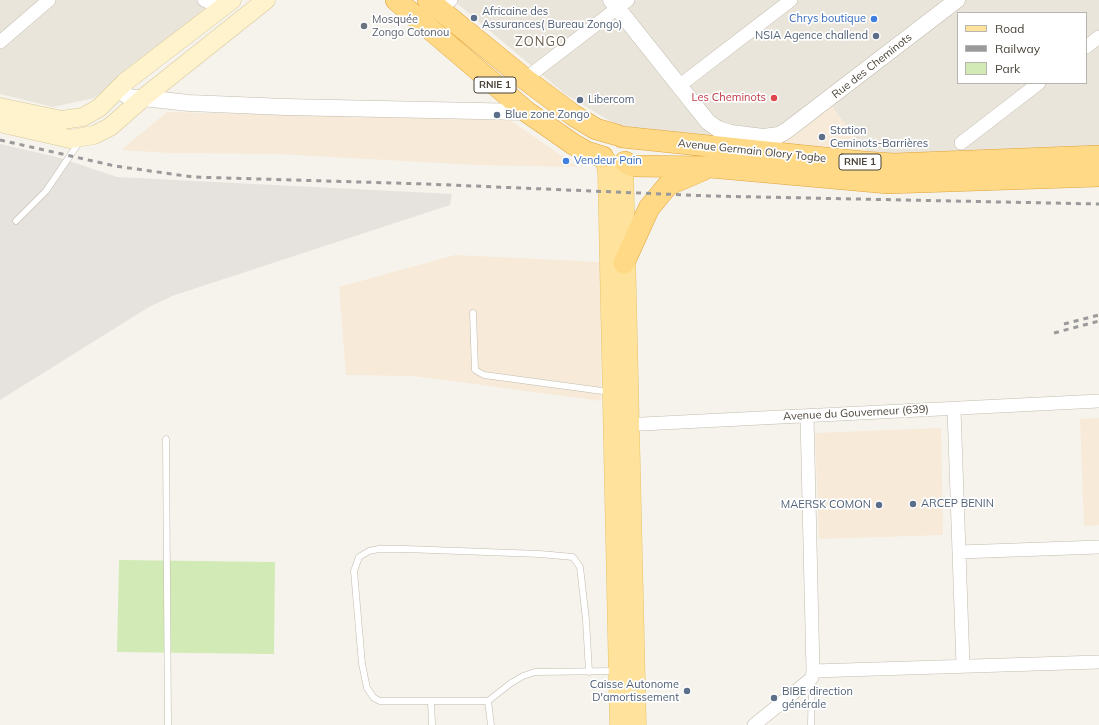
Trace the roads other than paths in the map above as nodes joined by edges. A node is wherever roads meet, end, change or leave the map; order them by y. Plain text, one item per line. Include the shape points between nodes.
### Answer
1 (48, 0) edge
2 (204, 0) edge
3 (266, 0) edge
4 (396, 0) edge
5 (791, 0) edge
6 (957, 0) edge
7 (440, 3) edge
8 (619, 3) edge
9 (227, 4) edge
10 (1099, 36) edge
11 (0, 42) edge
12 (1087, 45) edge
13 (526, 79) junction
14 (125, 82) junction
15 (1037, 84) edge
16 (680, 86) junction
17 (143, 98) junction
18 (0, 107) edge
19 (527, 112) junction
20 (0, 123) edge
21 (620, 136) junction
22 (82, 138) junction
23 (961, 143) dead end
24 (1099, 156) edge
25 (614, 161) junction
26 (710, 167) junction
27 (1099, 176) edge
28 (16, 221) dead end
29 (624, 263) junction
30 (473, 313) dead end
31 (612, 392) junction
32 (1099, 402) edge
33 (954, 409) junction
34 (807, 416) junction
35 (621, 425) junction
36 (166, 439) dead end
37 (1099, 547) edge
38 (959, 552) junction
39 (1099, 662) edge
40 (963, 666) junction
41 (618, 670) junction
42 (589, 672) junction
43 (812, 675) junction
44 (488, 701) junction
45 (431, 702) junction
46 (168, 725) edge
47 (432, 725) edge
48 (491, 725) edge
49 (620, 725) edge
50 (636, 725) edge
51 (754, 725) edge
52 (811, 725) edge

1 - 11 street
2 - 9 street
3 - 17 main road
4 - 19 highway, RNIE 1
5 - 16 street
6 - 16 street, Rue des Cheminots via 779,135 763,137 718,129 708,122
7 - 13 highway, RNIE 1
8 - 13 street
8 - 16 street
9 - 14 main road
10 - 12 street
13 - 21 highway, RNIE 1 via 586,124
14 - 17 street via 125,96
14 - 18 main road via 99,108 82,117 62,120
15 - 23 street
17 - 19 street via 189,103 285,107
17 - 22 main road via 110,127
19 - 25 highway, RNIE 1 via 587,152
20 - 22 main road via 70,139
21 - 24 highway, Avenue Germain Olory Togbe / RNIE 1 via 894,164
21 - 25 highway via 626,139 630,147 629,156
22 - 28 lane via 46,191
25 - 26 highway, Avenue Germain Olory Togbe / RNIE 1 via 632,166
25 - 29 main road
25 - 31 main road via 608,172
26 - 27 highway, Avenue Germain Olory Togbe / RNIE 1 via 888,183
26 - 29 highway via 668,185 649,208
29 - 35 main road
30 - 31 lane via 475,370 484,376
31 - 35 main road
32 - 33 street, Avenue du Gouverneur (639)
33 - 34 street, Avenue du Gouverneur (639)
33 - 38 street
34 - 35 street, Avenue du Gouverneur (639)
34 - 43 street
35 - 41 main road
35 - 50 main road
36 - 46 lane
37 - 38 street
38 - 40 street
39 - 40 street
40 - 43 street
41 - 42 lane
41 - 49 main road
42 - 44 lane via 535,672 511,683
42 - 45 lane via 580,567 573,557 405,549 369,551 359,557 354,571 362,664 367,688 374,698 380,701
43 - 51 street
43 - 52 lane
44 - 45 lane
44 - 48 lane
45 - 47 lane

